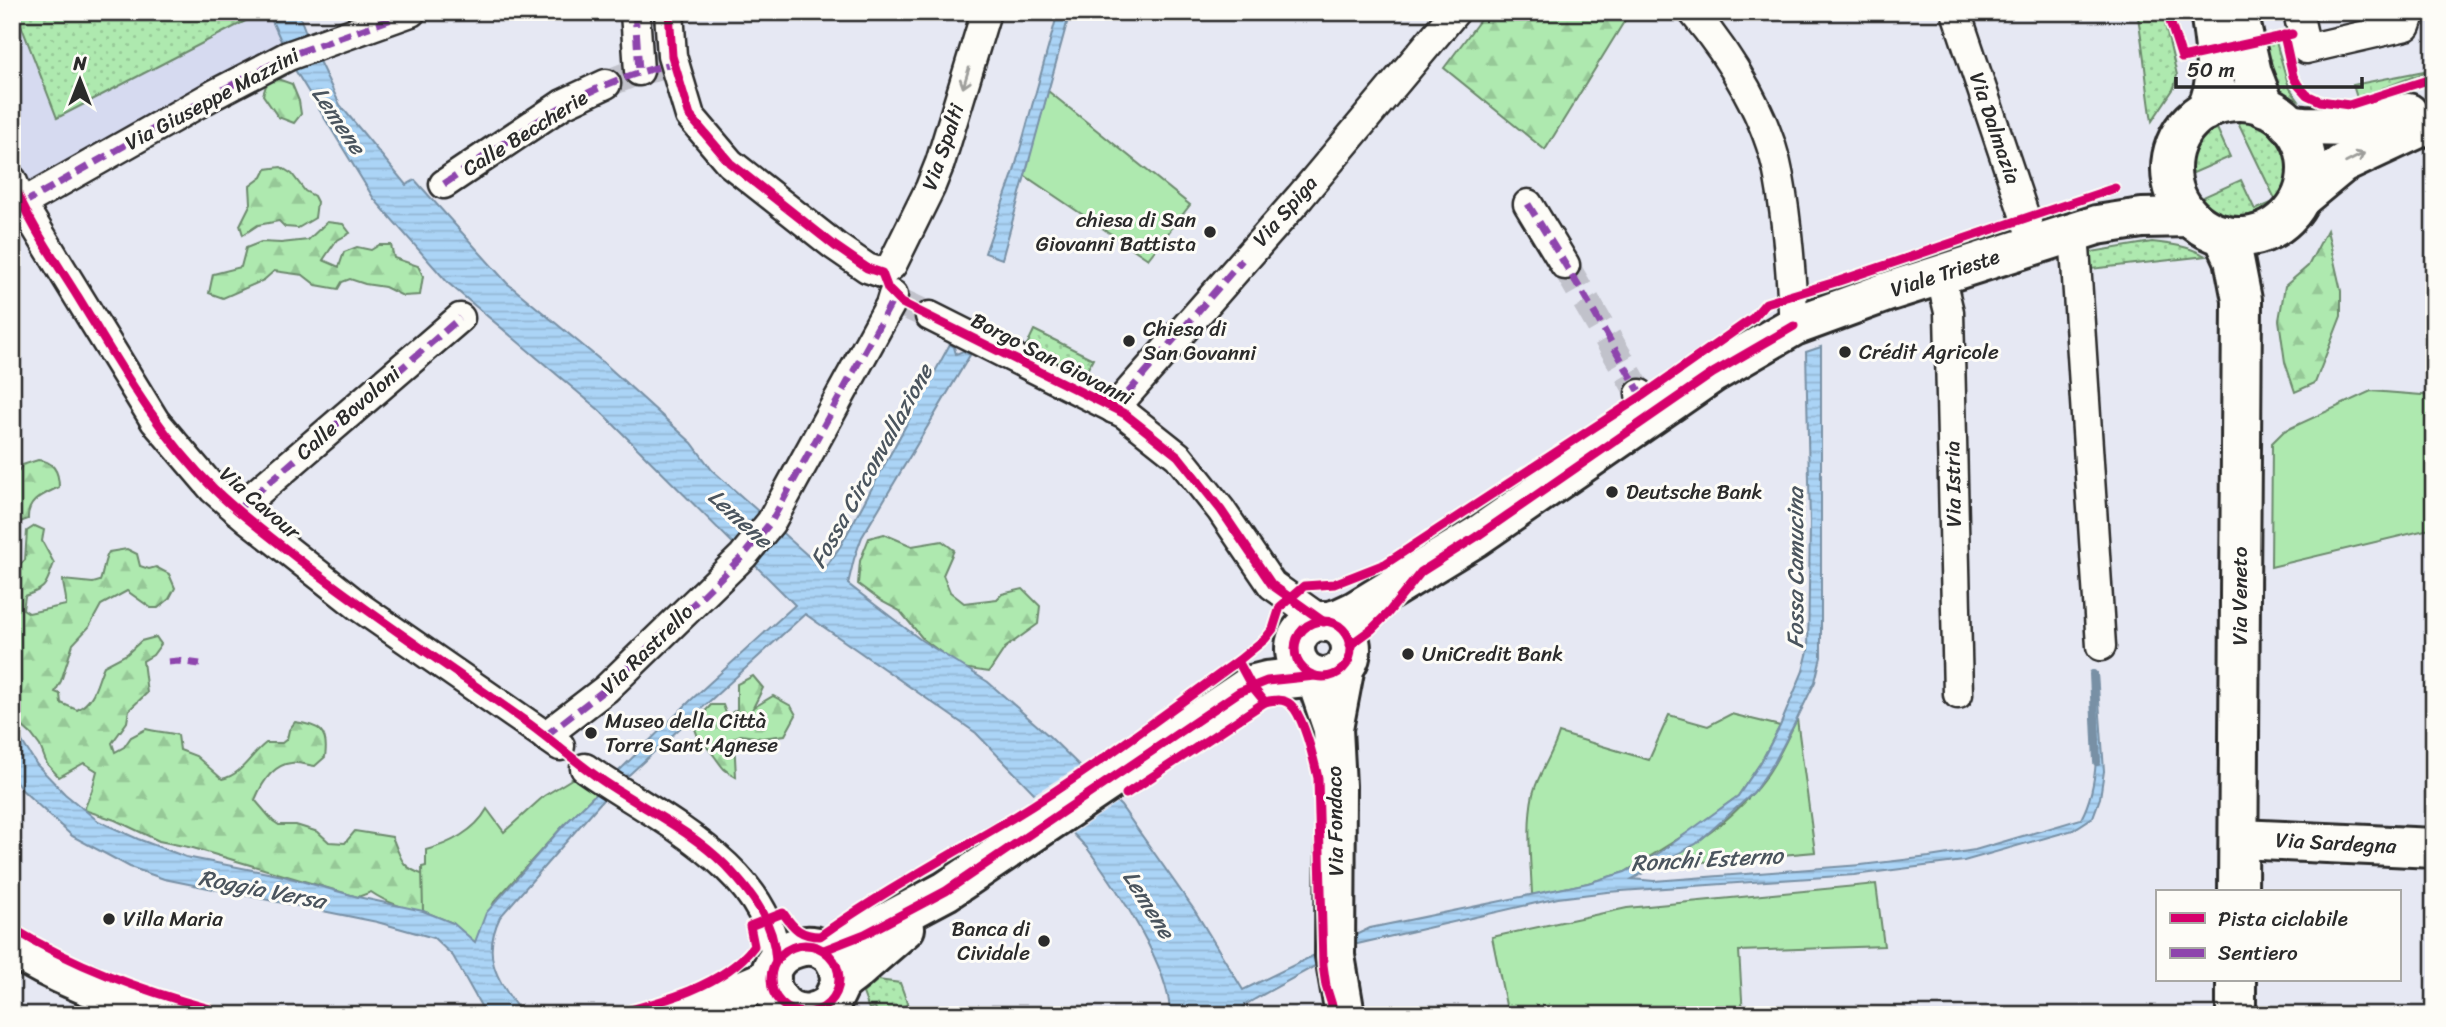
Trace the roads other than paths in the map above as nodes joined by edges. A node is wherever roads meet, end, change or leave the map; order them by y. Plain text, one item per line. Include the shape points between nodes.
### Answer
1 (411, 12) edge
2 (635, 12) edge
3 (669, 12) edge
4 (986, 12) edge
5 (1455, 12) edge
6 (1693, 12) edge
7 (1956, 12) edge
8 (2210, 12) edge
9 (2238, 12) edge
10 (2298, 12) edge
11 (2409, 19) edge
12 (639, 71) dead end
13 (606, 84) tunnel mouth
14 (2434, 108) edge
15 (2205, 111) junction
16 (2277, 115) junction
17 (2434, 121) edge
18 (2171, 169) junction
19 (444, 184) dead end
20 (16, 198) edge
21 (1528, 204) dead end
22 (2289, 212) junction
23 (2190, 217) junction
24 (2086, 228) junction
25 (2222, 235) junction
26 (2034, 244) junction
27 (1565, 265) tunnel mouth
28 (1940, 275) junction
29 (892, 290) junction
30 (2242, 300) junction
31 (930, 316) tunnel mouth
32 (460, 318) dead end
33 (1794, 326) junction
34 (1114, 409) junction
35 (237, 510) junction
36 (1322, 637) junction
37 (2101, 646) dead end
38 (1958, 694) dead end
39 (553, 741) joint
40 (602, 780) dead end
41 (2239, 839) junction
42 (2434, 848) edge
43 (2238, 890) edge
44 (946, 891) junction
45 (12, 947) edge
46 (824, 950) junction
47 (774, 969) junction
48 (2236, 982) edge
49 (811, 1006) edge
50 (167, 1015) edge
51 (683, 1015) edge
52 (1345, 1015) edge
53 (2236, 1015) edge

1 - 20 street, Via Giuseppe Mazzini via 300,52
2 - 12 street
3 - 29 street via 673,64 690,116 730,163
4 -> 29 street, Via Spalti via 940,163 892,265
5 - 34 street, Via Spiga
6 - 33 street via 1716,39 1767,134 1779,176
7 - 26 street, Via Dalmazia
8 - 15 main road via 2216,50 2211,100
9 - 16 main road via 2252,74
10 - 11 street via 2306,49
13 - 19 street, Calle Beccherie via 563,104
14 - 16 main road via 2334,128
15 - 16 main road via 2228,102 2253,103
15 - 18 main road via 2180,135
16 - 22 main road via 2300,140 2306,159 2306,179
22 -> 17 main road via 2342,164
18 - 23 main road via 2174,190
18 - 24 main road, Viale Trieste via 2145,194
20 - 35 street, Via Cavour via 155,421
21 - 27 street
22 - 25 main road via 2260,234
22 - 30 main road, Via Veneto via 2249,276
23 - 24 main road, Viale Trieste via 2142,218
23 - 25 main road
24 - 26 main road, Viale Trieste
24 - 37 street
25 - 30 main road, Via Veneto via 2234,259
26 - 28 main road, Viale Trieste
28 - 33 main road, Viale Trieste
28 - 38 street, Via Istria via 1949,312
29 - 39 street, Via Rastrello via 890,305 771,522 743,556
30 - 41 main road, Via Veneto
31 - 34 street, Borgo San Giovanni
32 - 35 street, Calle Bovoloni
33 - 36 main road, Viale Trieste via 1713,373 1421,572 1372,629
34 - 36 street, Borgo San Giovanni via 1178,456 1272,584
35 - 39 street, Via Cavour via 360,608
36 - 44 main road, Viale Trieste via 1264,664 1239,692
36 - 52 main road, Via Fondaco via 1336,786 1335,949
40 - 47 street via 703,845 726,866 768,919 776,945
41 - 42 main road, Via Sardegna
41 - 43 main road, Via Veneto
44 - 46 main road
44 - 49 main road
45 - 50 main road via 103,993
46 - 47 main road via 803,945 783,953
46 - 49 main road via 837,965
47 - 49 main road via 772,990 778,1000 786,1008
47 - 51 main road
48 - 53 main road

